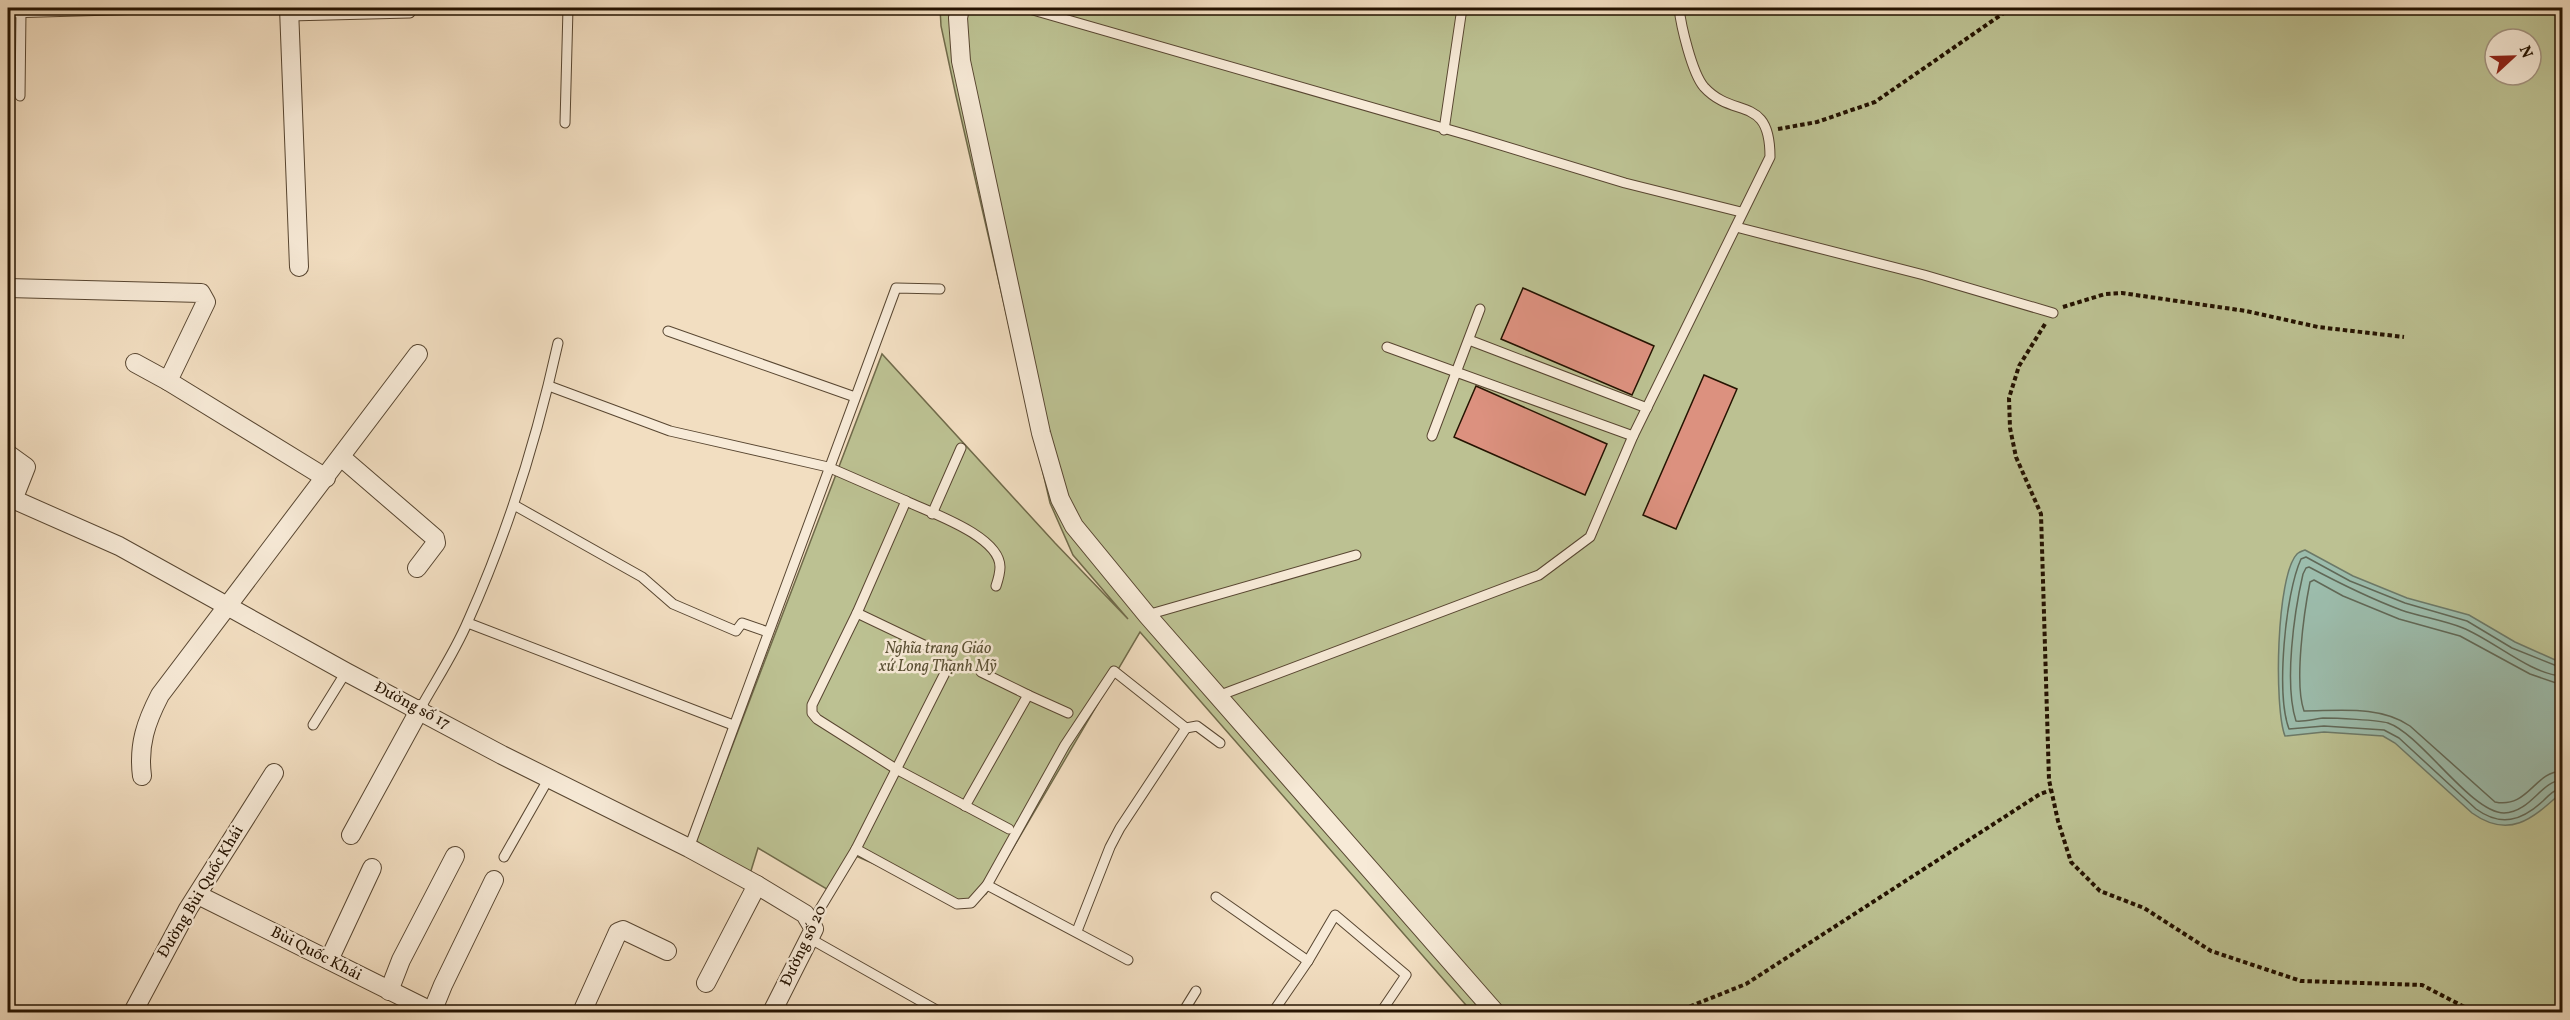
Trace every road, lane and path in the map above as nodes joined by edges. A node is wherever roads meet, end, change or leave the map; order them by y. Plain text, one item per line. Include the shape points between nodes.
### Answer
1 (181, 8) edge
2 (568, 8) edge
3 (960, 8) edge
4 (1026, 8) edge
5 (1462, 8) edge
6 (1679, 8) edge
7 (2011, 8) edge
8 (21, 12) junction
9 (289, 12) edge
10 (8, 13) edge
11 (410, 13) dead end
12 (20, 96) dead end
13 (565, 123) dead end
14 (1444, 129) junction
15 (1769, 131) junction
16 (1741, 212) junction
17 (1736, 227) junction
18 (299, 267) dead end
19 (8, 288) edge
20 (940, 290) dead end
21 (1480, 309) dead end
22 (2053, 313) junction
23 (668, 331) dead end
24 (2404, 337) dead end
25 (1469, 340) junction
26 (558, 343) dead end
27 (1387, 347) dead end
28 (418, 354) dead end
29 (135, 363) dead end
30 (1457, 373) junction
31 (168, 381) junction
32 (549, 386) junction
33 (855, 397) junction
34 (1647, 408) junction
35 (1432, 436) dead end
36 (1633, 436) junction
37 (961, 448) dead end
38 (8, 454) edge
39 (341, 457) junction
40 (828, 467) junction
41 (326, 478) junction
42 (10, 498) edge
43 (906, 501) junction
44 (514, 505) junction
45 (932, 514) junction
46 (1356, 555) dead end
47 (417, 568) dead end
48 (996, 586) dead end
49 (228, 607) junction
50 (857, 613) junction
51 (1147, 615) junction
52 (468, 623) junction
53 (768, 633) junction
54 (924, 645) dead end
55 (949, 665) dead end
56 (346, 672) junction
57 (981, 672) dead end
58 (1028, 695) junction
59 (1218, 696) junction
60 (420, 710) junction
61 (1068, 713) dead end
62 (313, 725) dead end
63 (733, 725) junction
64 (1186, 728) junction
65 (1220, 742) dead end
66 (896, 769) junction
67 (274, 773) dead end
68 (142, 776) dead end
69 (549, 778) junction
70 (2051, 790) junction
71 (965, 806) junction
72 (1009, 829) dead end
73 (351, 835) dead end
74 (688, 848) junction
75 (856, 849) junction
76 (455, 856) dead end
77 (504, 857) dead end
78 (372, 868) dead end
79 (494, 880) dead end
80 (757, 885) junction
81 (987, 885) junction
82 (198, 895) junction
83 (1216, 897) dead end
84 (811, 930) junction
85 (1077, 932) junction
86 (668, 951) dead end
87 (329, 960) junction
88 (1128, 960) dead end
89 (1308, 961) junction
90 (706, 983) dead end
91 (389, 991) junction
92 (1196, 991) dead end
93 (133, 1012) edge
94 (433, 1012) edge
95 (582, 1012) edge
96 (771, 1012) edge
97 (940, 1012) edge
98 (1183, 1012) edge
99 (1273, 1012) edge
100 (1381, 1012) edge
101 (1495, 1012) edge
102 (1676, 1012) edge
103 (2474, 1012) edge

1 - 8 lane
2 - 13 lane
3 - 51 street via 961,61 1041,433 1060,499 1074,526
4 - 14 lane
5 - 14 lane
6 - 15 lane via 1688,50 1703,86 1724,103 1749,110
7 - 15 path via 1875,102 1817,122
8 - 10 lane
8 - 12 lane
9 - 11 lane
9 - 18 street
14 - 16 lane via 1625,183
15 - 16 lane via 1770,157
16 - 17 lane
17 - 22 lane
17 - 34 lane
19 - 31 street via 201,293 206,302
20 - 33 lane via 896,288
21 - 25 lane
22 - 24 path via 2085,299 2122,293 2246,311 2318,327
22 - 70 path via 2019,366 2009,398 2016,458 2041,514
23 - 33 lane
25 - 30 lane
25 - 34 lane
26 - 32 lane
27 - 30 lane
28 - 39 street
29 - 31 street
30 - 35 lane
30 - 36 lane
31 - 41 street
32 - 40 lane via 670,431
32 - 44 lane
33 - 40 lane
34 - 36 lane
36 - 59 lane via 1590,537 1539,575
37 - 45 lane
38 - 42 street via 26,467
39 - 41 street
39 - 47 street via 435,538 436,543
40 - 43 lane
40 - 53 lane
41 - 49 street
42 - 49 street, Đường số 17 via 119,546
43 - 45 lane
43 - 50 lane
44 - 52 lane
44 - 53 lane via 642,577 673,604 735,631 742,623
45 - 48 lane via 989,544 1000,566
46 - 51 lane
49 - 56 street, Đường số 17
49 - 68 street via 160,695 150,714 142,737
50 - 54 lane
50 - 66 lane via 812,712
51 - 59 street
52 - 60 lane
52 - 63 lane
53 - 63 lane
55 - 66 lane, Đường số 20
56 - 60 street, Đường số 17
56 - 62 lane
57 - 58 lane
58 - 61 lane
58 - 71 lane
59 - 101 street
60 - 69 street, Đường số 17
60 - 73 street
63 - 74 lane
64 - 65 lane via 1197,726
64 - 81 lane via 1114,671 1065,745
64 - 85 lane via 1120,828
66 - 71 lane
66 - 75 lane, Đường số 20
67 - 82 street, Đường Bùi Quốc Khái
69 - 74 street, Đường số 17
69 - 77 lane
70 - 102 path via 1746,984
70 - 103 path via 2072,862 2100,891 2144,908 2211,951 2301,981 2422,985
71 - 72 lane
74 - 80 street, Đường số 17
75 - 81 lane via 957,904 970,903
75 - 84 lane, Đường số 20
76 - 91 street
78 - 87 street
79 - 94 street via 442,985
80 - 84 street, Đường số 17 via 805,914
80 - 90 street
81 - 85 lane
82 - 87 street, Bùi Quốc Khái
82 - 93 street, Đường Bùi Quốc Khái
83 - 89 lane
84 - 96 street, Đường số 20
84 - 97 lane
85 - 88 lane
86 - 95 street via 632,933 618,932
87 - 91 street, Bùi Quốc Khái
89 - 99 lane
89 - 100 lane via 1335,915 1406,975
91 - 94 street, Bùi Quốc Khái
92 - 98 lane

